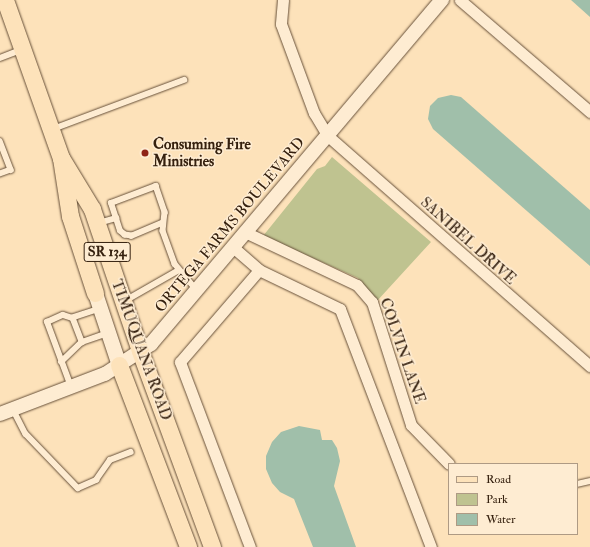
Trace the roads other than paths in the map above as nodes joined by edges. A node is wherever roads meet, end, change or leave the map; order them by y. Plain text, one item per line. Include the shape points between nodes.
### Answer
1 (5, 0) edge
2 (283, 0) edge
3 (442, 0) edge
4 (460, 0) edge
5 (23, 50) junction
6 (0, 58) edge
7 (184, 80) dead end
8 (590, 112) edge
9 (51, 129) junction
10 (328, 136) junction
11 (0, 141) edge
12 (61, 158) junction
13 (0, 174) edge
14 (116, 218) junction
15 (163, 223) junction
16 (97, 224) junction
17 (247, 233) junction
18 (234, 248) junction
19 (179, 270) junction
20 (259, 270) junction
21 (198, 290) junction
22 (98, 301) junction
23 (123, 302) junction
24 (73, 318) junction
25 (108, 332) junction
26 (82, 342) junction
27 (140, 351) junction
28 (62, 362) junction
29 (120, 365) junction
30 (590, 366) edge
31 (71, 387) junction
32 (6, 412) edge
33 (131, 452) dead end
34 (448, 463) edge
35 (590, 481) edge
36 (578, 484) edge
37 (188, 547) edge
38 (212, 547) edge
39 (250, 547) edge
40 (431, 547) edge

1 - 5 main road, TIMUQUANA ROAD / SR 134
2 - 10 street, SANIBEL DRIVE via 281,24 314,113
3 - 10 street, ORTEGA FARMS BOULEVARD
4 - 8 street
5 - 6 lane
5 - 9 main road, TIMUQUANA ROAD / SR 134
7 - 9 lane
9 - 12 main road, TIMUQUANA ROAD / SR 134
10 - 17 street, ORTEGA FARMS BOULEVARD
10 - 30 street, SANIBEL DRIVE
11 - 13 lane via 11,170
12 - 16 main road, TIMUQUANA ROAD / SR 134 via 92,209
12 - 22 main road, TIMUQUANA ROAD / SR 134 via 70,216
14 - 15 lane via 120,231 132,236
14 - 15 lane via 111,203 156,186 165,212
14 - 16 lane
15 - 19 lane via 163,231
16 - 23 main road, TIMUQUANA ROAD / SR 134
17 - 18 street, ORTEGA FARMS BOULEVARD
17 - 34 street, COLVIN LANE via 357,285 372,302 411,425
18 - 20 street
18 - 21 street, ORTEGA FARMS BOULEVARD
19 - 21 lane
19 - 23 lane
20 - 39 street via 180,362
20 - 40 street via 340,309
21 - 27 street, ORTEGA FARMS BOULEVARD via 151,344
22 - 24 lane
22 - 25 main road, TIMUQUANA ROAD / SR 134
23 - 27 main road, TIMUQUANA ROAD / SR 134
24 - 26 lane
24 - 28 lane via 64,315 47,322
25 - 26 lane
25 - 29 main road, TIMUQUANA ROAD / SR 134
26 - 28 lane
27 - 29 street, ORTEGA FARMS BOULEVARD
27 - 38 main road, TIMUQUANA ROAD / SR 134
28 - 31 lane
29 - 31 street, ORTEGA FARMS BOULEVARD via 106,374
29 - 37 main road, TIMUQUANA ROAD / SR 134
31 - 32 street, ORTEGA FARMS BOULEVARD
32 - 33 lane via 78,488 96,480 110,460
35 - 36 lane

